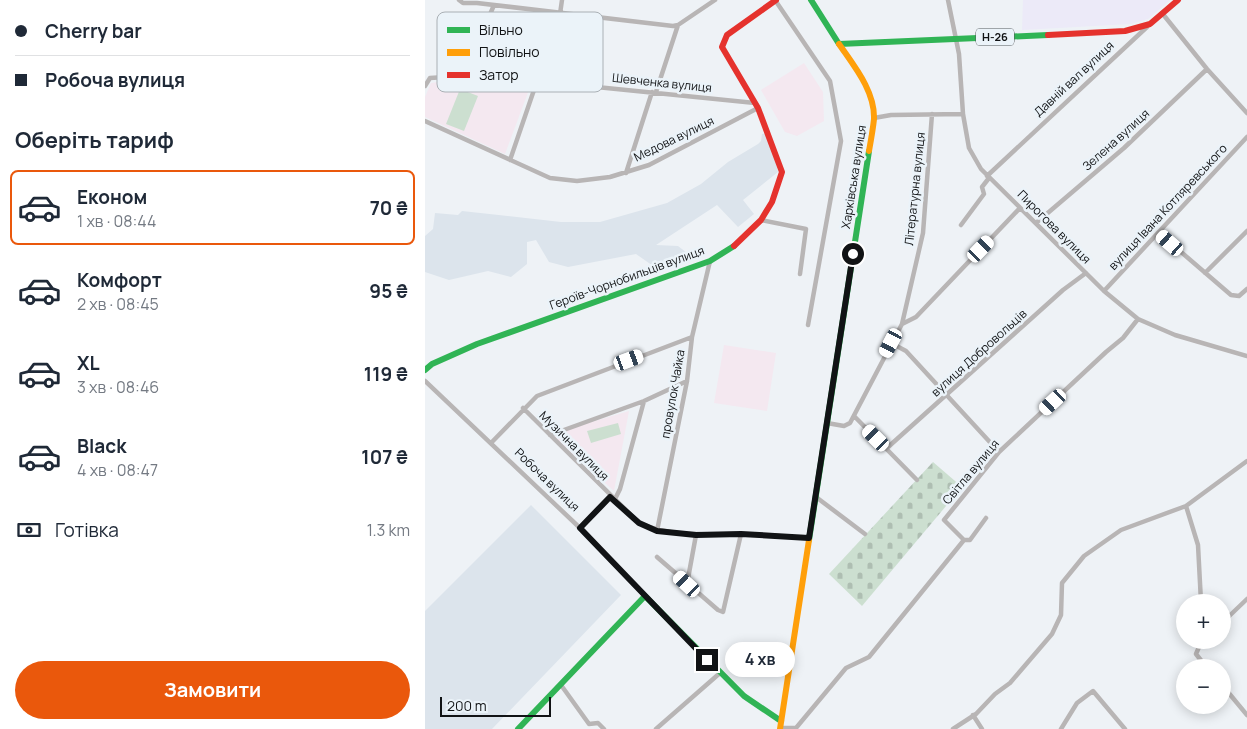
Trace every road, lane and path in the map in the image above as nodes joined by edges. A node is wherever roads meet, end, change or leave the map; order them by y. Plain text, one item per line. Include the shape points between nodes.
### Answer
1 (459, 0) edge
2 (715, 0) edge
3 (775, 0) edge
4 (811, 0) edge
5 (948, 0) edge
6 (1178, 0) edge
7 (494, 5) junction
8 (491, 12) edge
9 (545, 12) edge
10 (1162, 13) junction
11 (603, 18) edge
12 (1150, 24) junction
13 (679, 25) junction
14 (956, 39) junction
15 (839, 44) junction
16 (1207, 69) junction
17 (427, 78) edge
18 (425, 86) edge
19 (603, 87) edge
20 (533, 92) edge
21 (654, 92) junction
22 (756, 106) junction
23 (1247, 113) edge
24 (932, 114) junction
25 (963, 114) junction
26 (874, 118) junction
27 (425, 121) edge
28 (1247, 136) edge
29 (510, 160) junction
30 (626, 173) junction
31 (988, 177) junction
32 (1020, 208) junction
33 (761, 220) junction
34 (1037, 223) junction
35 (961, 225) dead end
36 (1247, 232) edge
37 (1159, 233) junction
38 (710, 261) junction
39 (1086, 273) junction
40 (1205, 273) junction
41 (801, 274) dead end
42 (1247, 289) edge
43 (1104, 291) junction
44 (1138, 319) junction
45 (902, 324) junction
46 (808, 325) dead end
47 (692, 338) junction
48 (891, 343) junction
49 (1247, 356) edge
50 (425, 370) edge
51 (425, 381) edge
52 (687, 381) junction
53 (947, 396) junction
54 (644, 401) junction
55 (523, 408) junction
56 (855, 417) junction
57 (827, 423) junction
58 (550, 435) junction
59 (491, 443) junction
60 (887, 448) junction
61 (999, 452) junction
62 (1247, 461) edge
63 (917, 480) dead end
64 (816, 497) junction
65 (613, 498) junction
66 (1186, 506) junction
67 (986, 518) dead end
68 (580, 528) junction
69 (657, 531) junction
70 (741, 534) junction
71 (865, 534) dead end
72 (696, 535) junction
73 (809, 538) junction
74 (964, 540) junction
75 (657, 557) dead end
76 (687, 584) junction
77 (1201, 594) edge
78 (645, 596) junction
79 (1247, 599) edge
80 (1231, 614) edge
81 (720, 673) junction
82 (561, 684) junction
83 (1231, 696) edge
84 (973, 715) junction
85 (1247, 715) edge
86 (589, 724) junction
87 (783, 727) edge
88 (518, 729) edge
89 (584, 729) edge
90 (604, 729) edge
91 (656, 729) edge
92 (953, 729) edge
93 (983, 729) edge
94 (1061, 729) edge
95 (1125, 729) edge

1 - 7 street
2 - 13 street
3 - 22 street, Героїв-Чорнобильців вулиця via 727,35 722,47
3 - 46 street via 830,81 841,142
4 - 15 street, Харківська вулиця
5 - 14 street, Пирогова вулиця
6 - 10 street, Давній вал вулиця / Н-26
7 - 8 street
7 - 9 street
10 - 12 street, Давній вал вулиця / Н-26
10 - 16 street
11 - 13 street
12 - 14 street, Н-26 via 1125,31
12 - 31 street, Давній вал вулиця
13 - 21 street
14 - 15 street, Н-26
14 - 25 street, Пирогова вулиця
15 - 26 street, Харківська вулиця via 868,89
16 - 23 street
16 - 34 street, Зелена вулиця via 1124,148
17 - 18 street
19 - 21 street, Шевченка вулиця
20 - 29 street
21 - 22 street, Шевченка вулиця
21 - 30 street
22 - 30 street, Медова вулиця via 649,165
22 - 33 street, Героїв-Чорнобильців вулиця via 782,172 772,202
24 - 25 street
24 - 26 street
24 - 45 street, Літературна вулиця via 923,233
25 - 31 street, Пирогова вулиця via 969,148
26 - 57 street, Харківська вулиця
27 - 29 street, Медова вулиця
28 - 37 street, вулиця Івана Котляревського
29 - 30 street, Медова вулиця via 550,178 565,180 595,180
31 - 32 street, Пирогова вулиця
31 - 35 street via 982,187 984,194
32 - 34 street, Пирогова вулиця
32 - 45 street via 916,317
33 - 38 street, Героїв-Чорнобильців вулиця via 739,243
33 - 41 street via 806,229
34 - 39 street, Пирогова вулиця
36 - 40 street
37 - 40 street
37 - 43 street, вулиця Івана Котляревського
38 - 47 street, провулок Чайка
38 - 50 street, Героїв-Чорнобильців вулиця via 477,344
39 - 43 street, Пирогова вулиця
39 - 53 street, вулиця Добровольців via 1063,290
40 - 42 street via 1231,295 1239,296
43 - 44 street, Пирогова вулиця
44 - 49 street, Пирогова вулиця via 1175,335
44 - 61 street, Світла вулиця via 1123,338
45 - 48 street
47 - 52 street, провулок Чайка
47 - 55 street via 574,380 537,396
48 - 53 street via 906,352
48 - 56 street
51 - 59 street, Робоча вулиця
52 - 54 street
52 - 69 street, провулок Чайка
53 - 60 street, вулиця Добровольців
53 - 61 street
54 - 58 street
54 - 65 street via 621,489
55 - 58 street, Музична вулиця
55 - 59 street
56 - 57 street via 844,426
56 - 60 street
57 - 64 street, Харківська вулиця
58 - 65 street, Музична вулиця
59 - 68 street, Робоча вулиця
60 - 63 street
61 - 74 street, Світла вулиця via 944,520
62 - 66 street
64 - 71 street
64 - 73 street, Харківська вулиця
65 - 68 street
65 - 69 street, Музична вулиця via 639,523
66 - 77 street via 1198,545
66 - 84 street via 1121,530 1084,556 1062,583 1061,615 1052,634 1010,683
67 - 74 street via 970,540
68 - 78 street, Робоча вулиця
69 - 72 street, Музична вулиця
70 - 72 street, Музична вулиця
70 - 73 street, Музична вулиця
70 - 76 street via 723,612
72 - 76 street
73 - 87 street, Харківська вулиця
74 - 87 street via 869,657 846,668 796,728
75 - 76 street
78 - 81 street, Робоча вулиця
78 - 82 street
79 - 80 street
81 - 87 street, Робоча вулиця
81 - 91 street
82 - 86 street
82 - 88 street
83 - 85 street
84 - 92 street
84 - 93 street
86 - 89 street
86 - 90 street via 598,724
94 - 95 street via 1077,704 1093,691

